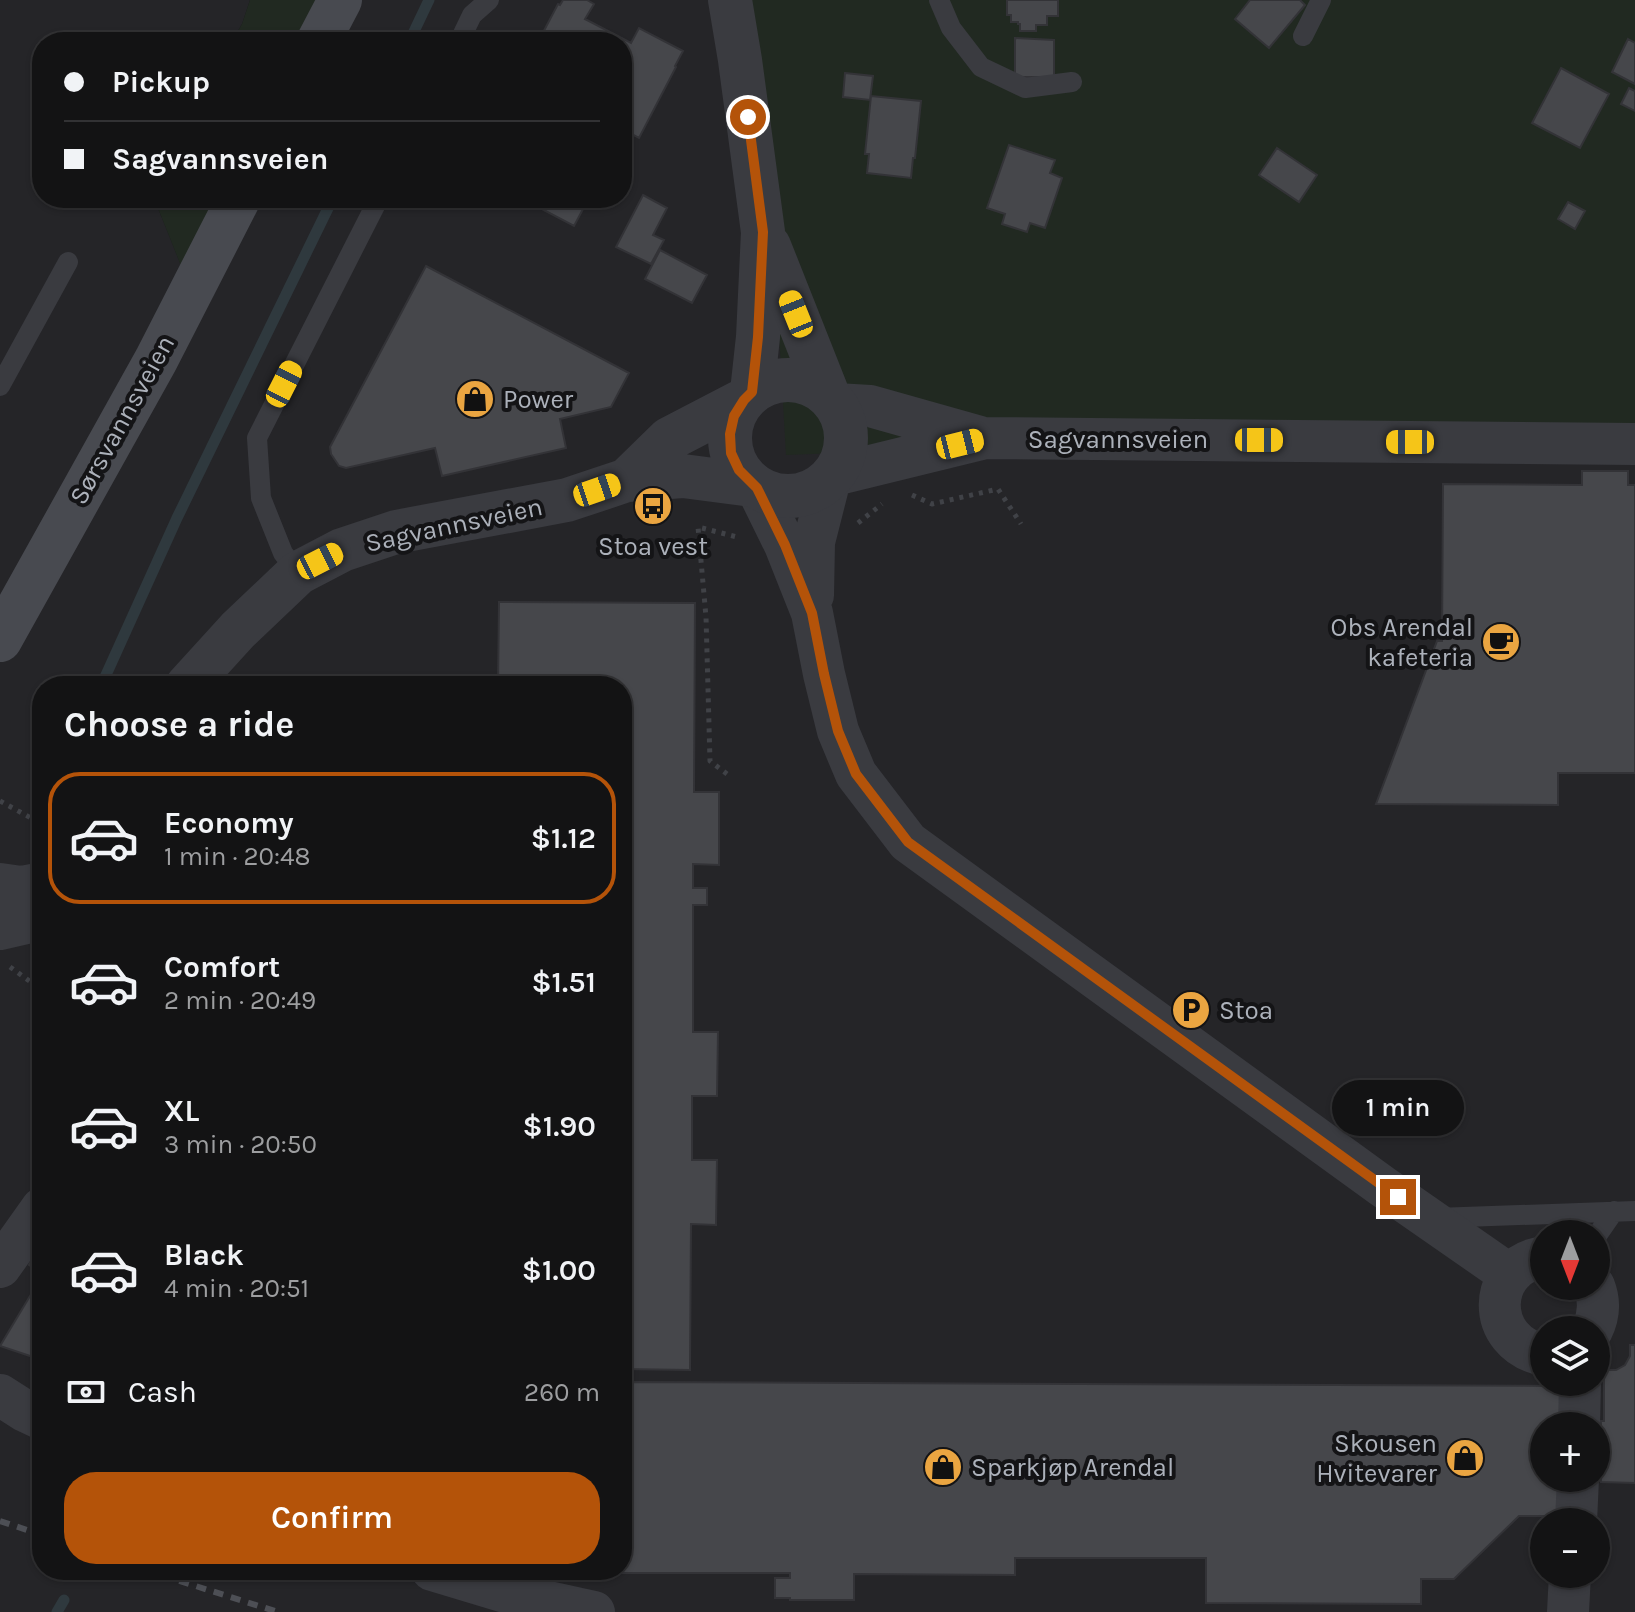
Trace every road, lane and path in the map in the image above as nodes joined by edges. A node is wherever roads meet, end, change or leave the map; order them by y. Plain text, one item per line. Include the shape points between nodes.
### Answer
1 (340, 0) edge
2 (489, 0) edge
3 (730, 0) edge
4 (939, 0) edge
5 (1321, 0) edge
6 (323, 32) edge
7 (464, 32) edge
8 (1303, 36) dead end
9 (1072, 82) dead end
10 (234, 208) edge
11 (374, 208) edge
12 (763, 232) junction
13 (68, 262) dead end
14 (0, 386) edge
15 (748, 396) junction
16 (832, 400) junction
17 (985, 438) junction
18 (1635, 444) edge
19 (832, 477) junction
20 (627, 480) junction
21 (755, 486) junction
22 (900, 490) dead end
23 (1021, 524) dead end
24 (742, 539) dead end
25 (298, 573) junction
26 (812, 613) junction
27 (0, 640) edge
28 (196, 676) edge
29 (727, 774) dead end
30 (0, 801) edge
31 (32, 819) edge
32 (0, 885) edge
33 (32, 886) edge
34 (32, 918) edge
35 (0, 928) edge
36 (0, 959) edge
37 (32, 983) edge
38 (1625, 1211) edge
39 (1428, 1218) junction
40 (32, 1222) edge
41 (1610, 1224) edge
42 (1527, 1266) edge
43 (0, 1267) edge
44 (1530, 1352) edge
45 (0, 1395) edge
46 (32, 1414) edge
47 (465, 1580) edge
48 (1569, 1588) edge
49 (594, 1612) edge
50 (1568, 1612) edge

1 - 6 main road
2 - 7 lane via 472,15
3 - 12 street
4 - 9 lane via 951,28 981,67 1025,88
5 - 8 lane
10 - 27 main road, Sørsvannsveien
11 - 25 lane via 257,438 261,498 283,553
12 - 15 street via 758,337
12 - 16 street
13 - 14 lane
15 - 16 street via 766,384 790,380 814,386
15 - 20 street, Sagvannsveien via 669,439
15 - 21 street via 734,416 730,444 739,470
16 - 17 street, Sagvannsveien
16 - 19 street via 847,439
17 - 18 street, Sagvannsveien
17 - 19 street, Sagvannsveien
19 - 21 street via 795,497
19 - 26 street via 814,542
20 - 21 street, Sagvannsveien via 683,476
20 - 25 street, Sagvannsveien via 567,500 396,532 342,550
21 - 26 street
22 - 23 path via 932,504 998,489
24 - 29 path via 698,527 710,761
25 - 28 street, Sagvannsveien
26 - 39 street via 838,731 856,774 908,842
30 - 31 path
32 - 33 street
34 - 35 street
36 - 37 path
38 - 39 lane
38 - 41 lane
39 - 42 street
40 - 43 street
42 - 44 street via 1502,1288 1499,1304 1507,1333
45 - 46 street
47 - 49 street
48 - 50 street

